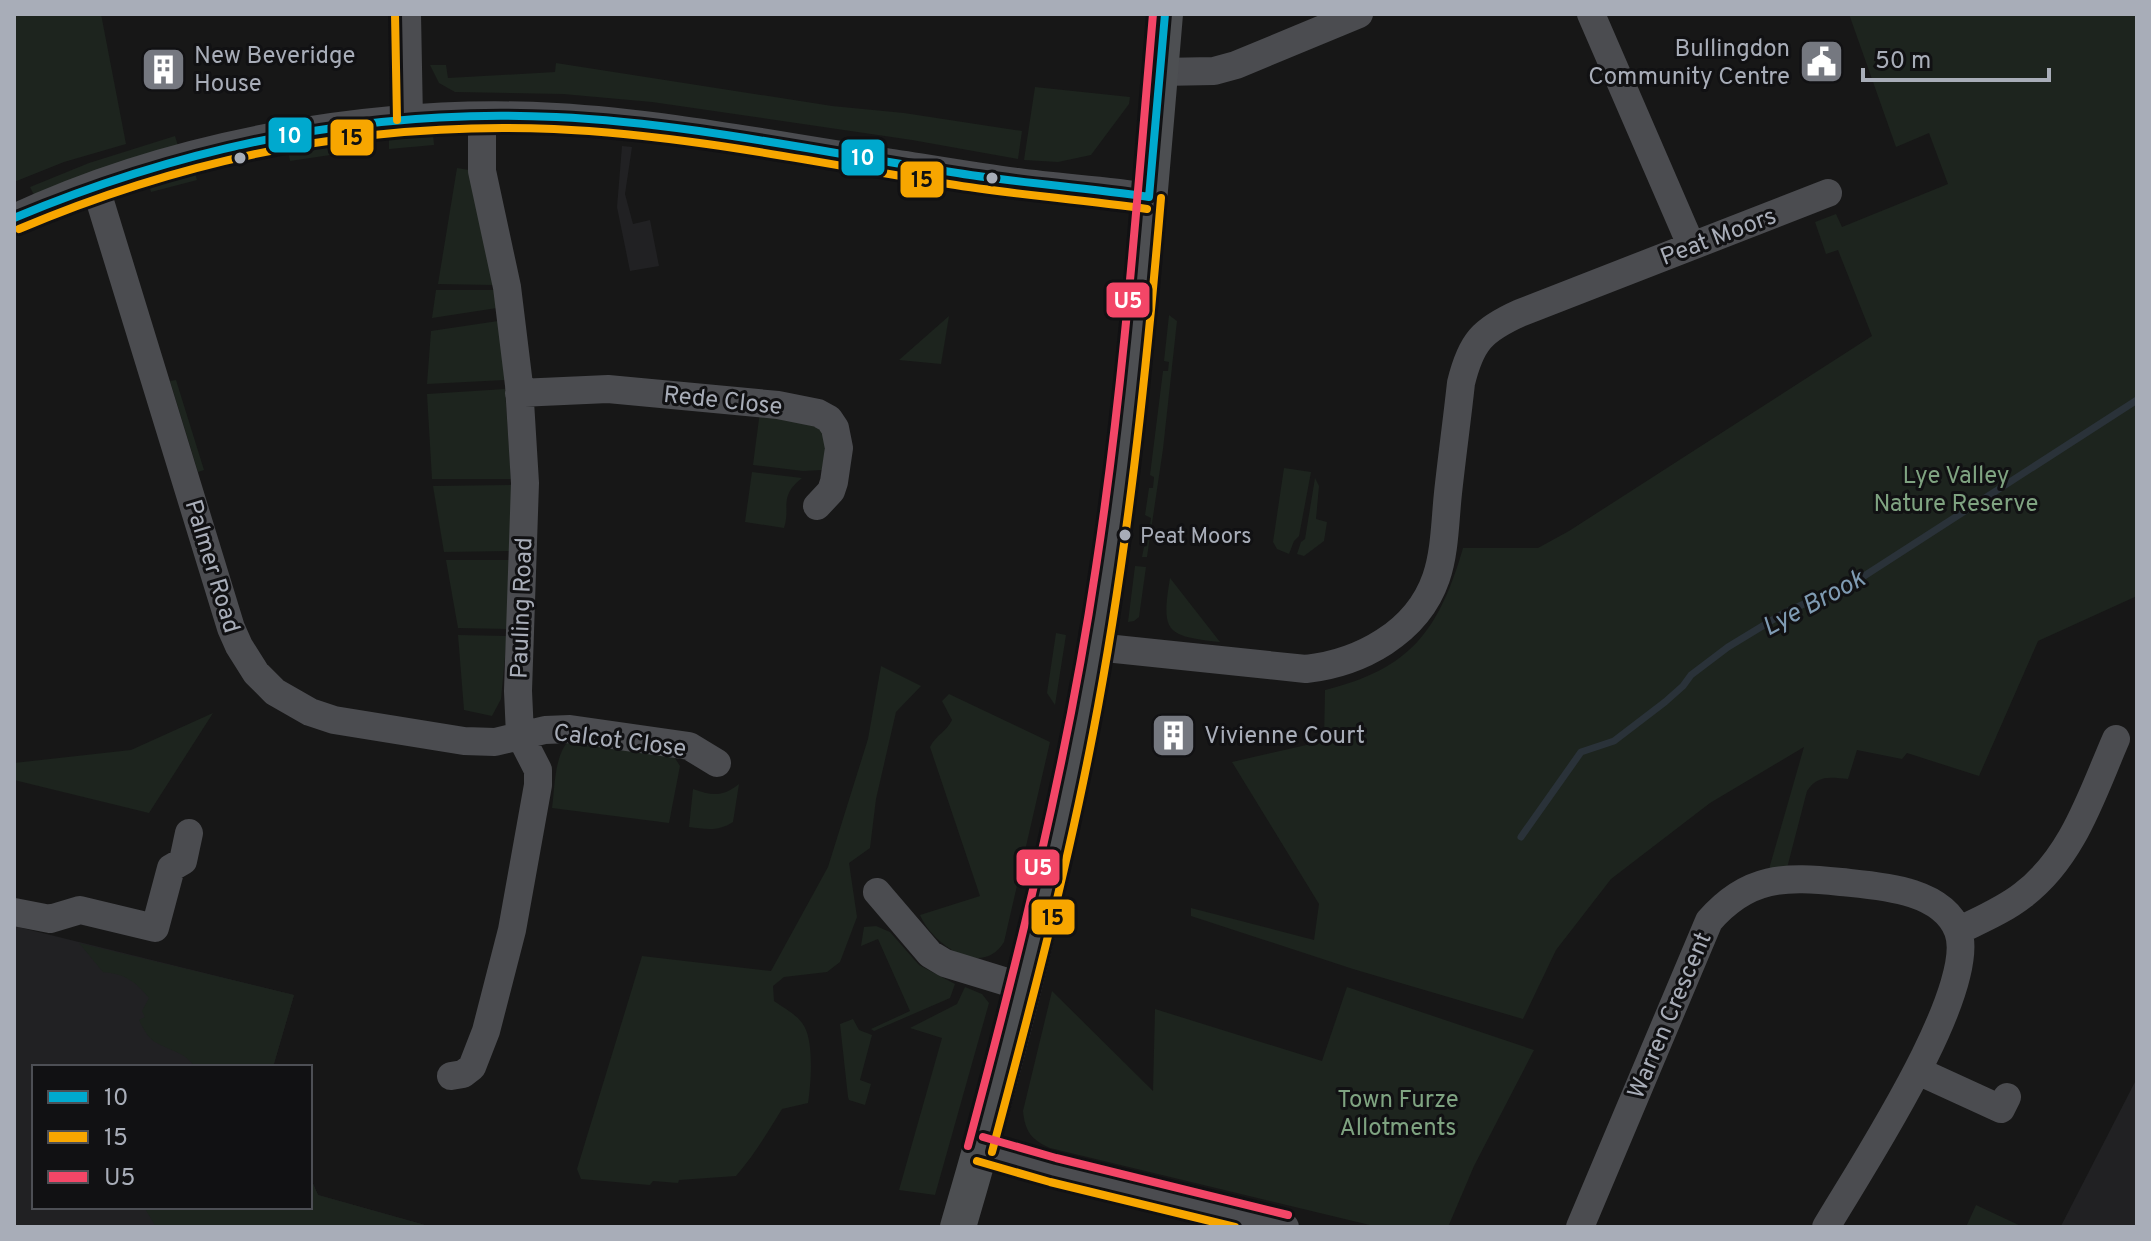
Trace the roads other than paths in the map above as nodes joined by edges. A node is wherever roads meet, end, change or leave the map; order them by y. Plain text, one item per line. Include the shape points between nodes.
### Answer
1 (407, 14) edge
2 (1165, 14) edge
3 (1359, 14) edge
4 (1591, 14) edge
5 (1160, 72) junction
6 (482, 116) junction
7 (409, 120) junction
8 (95, 185) junction
9 (1828, 193) dead end
10 (1149, 197) junction
11 (14, 218) edge
12 (1691, 245) junction
13 (519, 393) junction
14 (817, 506) dead end
15 (1096, 647) junction
16 (520, 735) junction
17 (2116, 739) dead end
18 (717, 763) dead end
19 (189, 833) dead end
20 (877, 892) dead end
21 (14, 912) edge
22 (1958, 931) junction
23 (1023, 987) junction
24 (1918, 1071) junction
25 (451, 1076) dead end
26 (2007, 1097) dead end
27 (980, 1149) junction
28 (958, 1227) edge
29 (1285, 1227) edge
30 (1580, 1227) edge
31 (1826, 1227) edge

1 - 7 street
2 - 5 main road
3 - 5 street via 1214,71
4 - 12 street
5 - 10 main road
6 - 7 street
6 - 10 street via 641,125
6 - 13 street, Pauling Road via 482,171 507,287
7 - 8 street via 270,137
8 - 11 street
8 - 16 street, Palmer Road via 231,628 256,673 290,702 334,720 464,741 495,742
9 - 12 street, Peat Moors
10 - 15 main road via 1136,354
12 - 15 street, Peat Moors via 1520,313 1476,341 1461,383 1435,581 1413,616 1377,647 1340,663 1306,669
13 - 14 street, Rede Close via 608,389 818,413 835,428 839,448 831,491
13 - 16 street, Pauling Road via 525,483
15 - 23 main road
16 - 18 street, Calcot Close via 570,729 633,737 689,746
16 - 25 street, Pauling Road via 538,770 538,785 515,914 472,1067
17 - 22 street via 2075,832 2051,869 2022,896
19 - 21 street via 183,861 171,868 152,939 80,910 50,919
20 - 23 street via 930,954
22 - 24 street via 1952,989
22 - 30 street, Warren Crescent via 1931,901 1859,884 1768,881 1731,898 1703,932
23 - 27 main road
24 - 26 street via 2001,1109
24 - 31 street
27 - 28 main road
27 - 29 street

